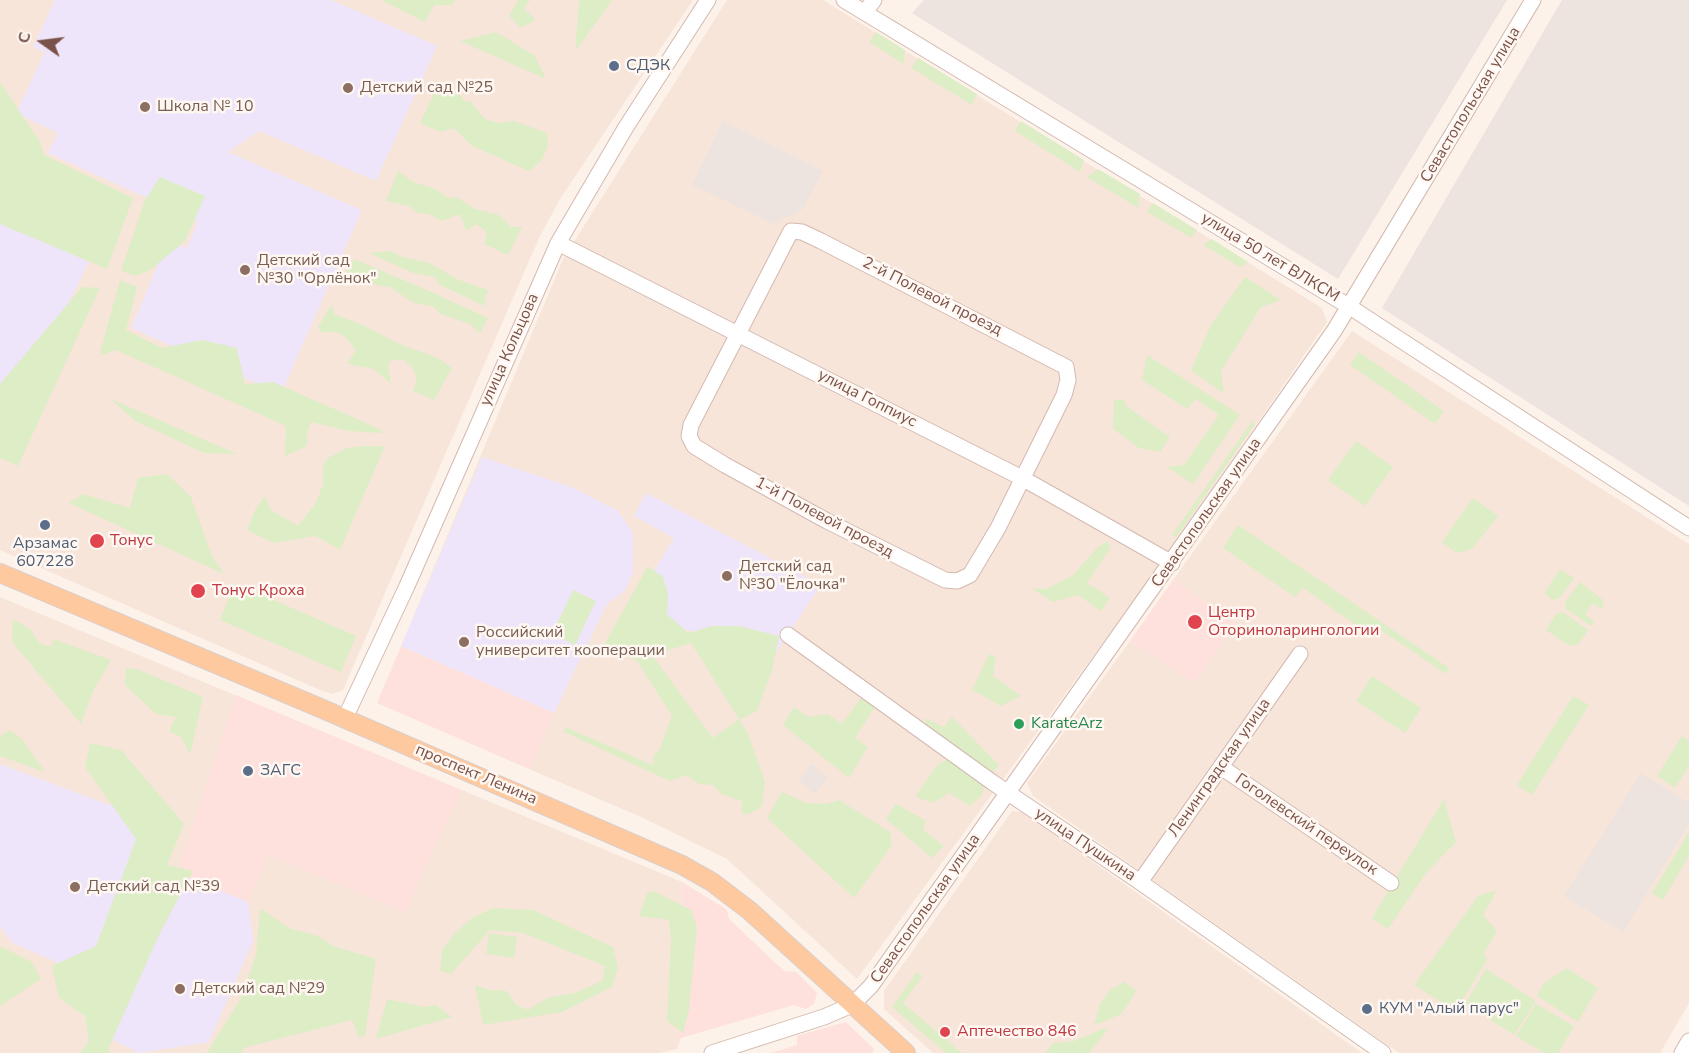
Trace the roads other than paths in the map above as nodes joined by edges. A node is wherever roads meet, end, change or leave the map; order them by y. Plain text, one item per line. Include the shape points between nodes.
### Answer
1 (708, 0) edge
2 (844, 0) edge
3 (1533, 0) edge
4 (869, 6) edge
5 (558, 243) junction
6 (1350, 307) junction
7 (737, 334) junction
8 (1023, 478) junction
9 (1689, 528) edge
10 (1172, 563) junction
11 (0, 573) edge
12 (788, 635) dead end
13 (1300, 654) dead end
14 (345, 718) junction
15 (1221, 767) junction
16 (1008, 793) junction
17 (1140, 882) junction
18 (1391, 883) dead end
19 (852, 1005) junction
20 (1689, 1041) edge
21 (712, 1053) edge
22 (906, 1053) edge
23 (1383, 1053) edge
24 (1682, 1053) edge

1 - 5 street, улица Кольцова via 626,127
2 - 4 street, улица 50 лет ВЛКСМ
3 - 6 street, Севастопольская улица
4 - 6 street, улица 50 лет ВЛКСМ
5 - 7 street, улица Гоппиус
5 - 14 street, улица Кольцова
6 - 9 street, улица 50 лет ВЛКСМ
6 - 10 street, Севастопольская улица
7 - 8 street, улица Гоппиус
7 - 8 street, 2-й Полевой проезд via 791,231 821,241 1066,367 1064,395
7 - 8 street, 1-й Полевой проезд via 688,436 694,446 725,465 838,527 945,580 957,581 970,575
8 - 10 street, улица Гоппиус
10 - 16 street, Севастопольская улица
11 - 14 main road, проспект Ленина
12 - 16 street, улица Пушкина
13 - 15 street, Ленинградская улица
14 - 19 main road, проспект Ленина via 658,854 712,882 750,910
15 - 17 street, Ленинградская улица
15 - 18 street, Гоголевский переулок
16 - 17 street, улица Пушкина
16 - 19 street, Севастопольская улица via 871,986
17 - 23 street, улица Пушкина
19 - 21 street
19 - 22 main road, проспект Ленина
20 - 24 street

